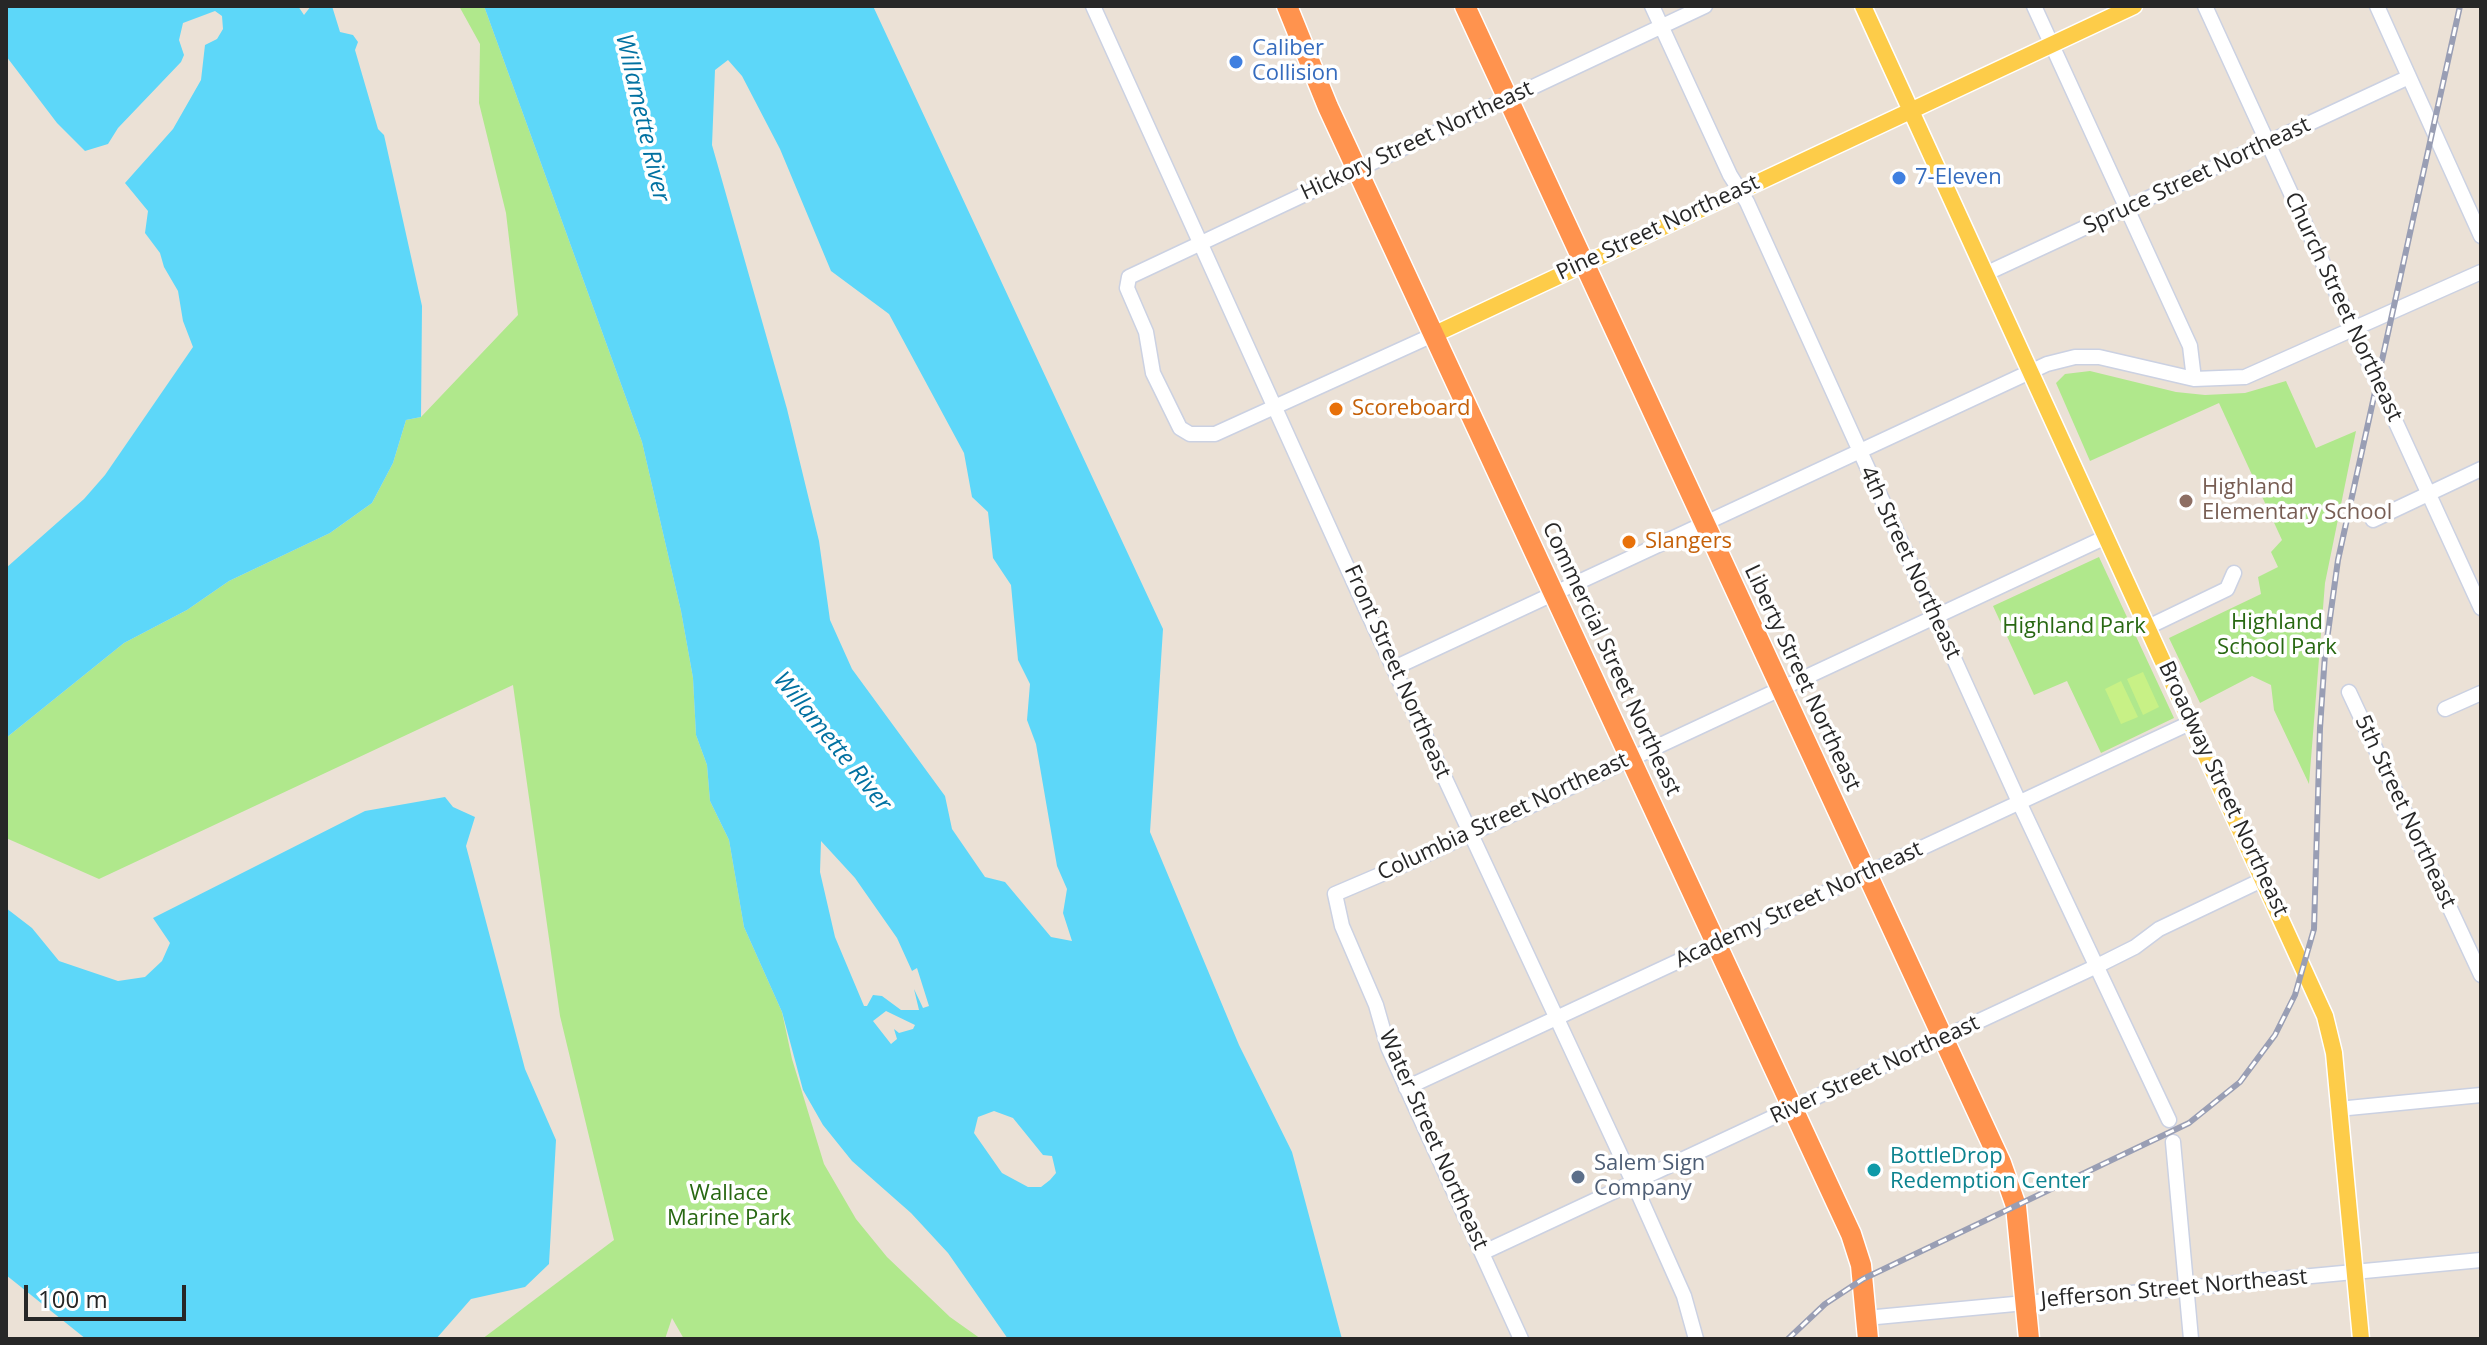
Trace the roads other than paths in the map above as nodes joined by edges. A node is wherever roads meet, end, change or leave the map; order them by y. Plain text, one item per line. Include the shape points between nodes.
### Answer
1 (1093, 6) edge
2 (1287, 6) edge
3 (1465, 6) edge
4 (1652, 6) edge
5 (1705, 6) edge
6 (1863, 6) edge
7 (2034, 6) edge
8 (2134, 6) edge
9 (2205, 6) edge
10 (2377, 6) edge
11 (1662, 26) junction
12 (2051, 44) junction
13 (2409, 77) junction
14 (1509, 97) junction
15 (1910, 109) junction
16 (2267, 144) junction
17 (1359, 171) junction
18 (1738, 190) junction
19 (2127, 209) junction
20 (2481, 236) edge
21 (1200, 242) junction
22 (1584, 263) junction
23 (2481, 272) edge
24 (1985, 274) junction
25 (2354, 331) junction
26 (1433, 335) junction
27 (2030, 372) junction
28 (2194, 379) junction
29 (1276, 406) junction
30 (1180, 428) joint
31 (1859, 452) junction
32 (2481, 469) edge
33 (2430, 493) junction
34 (2373, 520) dead end
35 (1704, 524) junction
36 (2106, 537) junction
37 (2234, 573) dead end
38 (1556, 594) junction
39 (2481, 608) edge
40 (1935, 616) junction
41 (2148, 627) junction
42 (1394, 668) junction
43 (1780, 687) junction
44 (2349, 692) dead end
45 (2481, 693) edge
46 (2445, 709) dead end
47 (2192, 722) junction
48 (1631, 759) junction
49 (2019, 802) junction
50 (1471, 834) junction
51 (1867, 874) junction
52 (2264, 879) junction
53 (1335, 894) joint
54 (1718, 943) junction
55 (2097, 966) junction
56 (2481, 975) edge
57 (1556, 1018) junction
58 (1944, 1039) junction
59 (1406, 1088) junction
60 (2481, 1095) edge
61 (1793, 1108) junction
62 (2338, 1109) junction
63 (2169, 1120) dead end
64 (2173, 1142) dead end
65 (1634, 1184) junction
66 (1482, 1253) junction
67 (2481, 1260) edge
68 (2355, 1271) junction
69 (2186, 1290) junction
70 (2026, 1303) junction
71 (1867, 1329) edge
72 (1521, 1339) edge
73 (1696, 1339) edge
74 (2029, 1339) edge
75 (2191, 1339) edge
76 (2361, 1339) edge

1 - 21 street, Front Street Northeast
2 - 17 highway, Commercial Street Northeast
3 - 14 highway, Liberty Street Northeast
4 - 11 street, 4th Street Northeast
5 - 11 street, Hickory Street Northeast
6 - 15 main road, Broadway Street Northeast
7 - 12 street
8 - 12 main road, Pine Street Northeast
9 - 16 street, Church Street Northeast
10 - 13 street
11 - 14 street, Hickory Street Northeast
11 - 18 street, 4th Street Northeast
12 - 15 main road, Pine Street Northeast
12 - 19 street
13 - 16 street, Spruce Street Northeast
13 - 20 street
14 - 17 street, Hickory Street Northeast
14 - 22 highway, Liberty Street Northeast
15 - 18 main road, Pine Street Northeast
15 - 24 main road, Broadway Street Northeast
16 - 19 street, Spruce Street Northeast
16 - 25 street, Church Street Northeast
17 - 21 street, Hickory Street Northeast
17 - 26 highway, Commercial Street Northeast
18 - 22 main road, Pine Street Northeast
18 - 31 street, 4th Street Northeast
19 - 24 street, Spruce Street Northeast
19 - 28 street via 2190,346
21 - 29 street, Front Street Northeast
21 - 30 street, Hickory Street Northeast via 1129,277 1127,288 1146,332 1153,373
22 - 26 main road, Pine Street Northeast
22 - 35 highway, Liberty Street Northeast
23 - 25 street
24 - 27 main road, Broadway Street Northeast
25 - 28 street via 2245,377
25 - 33 street, Church Street Northeast
26 - 29 street, Pine Street Northeast
26 - 38 highway, Commercial Street Northeast
27 - 28 street via 2059,360 2099,357
27 - 31 street
27 - 36 main road, Broadway Street Northeast
29 - 30 street, Pine Street Northeast via 1215,434 1202,436
29 - 42 street, Front Street Northeast
31 - 35 street
31 - 40 street, 4th Street Northeast
32 - 33 street
33 - 34 street
33 - 39 street, Church Street Northeast
35 - 38 street
35 - 43 highway, Liberty Street Northeast
36 - 40 street, Columbia Street Northeast
36 - 41 main road, Broadway Street Northeast
37 - 41 street via 2227,589
38 - 42 street
38 - 48 highway, Commercial Street Northeast
40 - 43 street, Columbia Street Northeast
40 - 49 street, 4th Street Northeast
41 - 47 main road, Broadway Street Northeast
42 - 50 street, Front Street Northeast
43 - 48 street, Columbia Street Northeast
43 - 51 highway, Liberty Street Northeast
44 - 56 street, 5th Street Northeast
45 - 46 street
47 - 49 street, Academy Street Northeast
47 - 52 main road, Broadway Street Northeast
48 - 50 street, Columbia Street Northeast
48 - 54 highway, Commercial Street Northeast
49 - 51 street, Academy Street Northeast
49 - 55 street, 4th Street Northeast
50 - 53 street, Columbia Street Northeast
50 - 57 street, Front Street Northeast
51 - 54 street, Academy Street Northeast
51 - 58 highway, Liberty Street Northeast
52 - 55 street, River Street Northeast via 2159,929
52 - 62 main road, Broadway Street Northeast via 2325,1016
53 - 59 street, Water Street Northeast via 1342,926
54 - 57 street, Academy Street Northeast
54 - 61 highway, Commercial Street Northeast
55 - 58 street, River Street Northeast
55 - 63 street, 4th Street Northeast
57 - 59 street, Academy Street Northeast
57 - 65 street, Front Street Northeast
58 - 61 street, River Street Northeast
58 - 70 highway, Liberty Street Northeast via 2013,1194
59 - 66 street, Water Street Northeast
60 - 62 street
61 - 65 street, River Street Northeast
61 - 71 highway, Commercial Street Northeast via 1851,1234 1861,1265
62 - 68 main road, Broadway Street Northeast
64 - 69 street
65 - 66 street, River Street Northeast
65 - 73 street, Front Street Northeast via 1684,1296
66 - 72 street, Water Street Northeast
67 - 68 street, Jefferson Street Northeast
68 - 69 street, Jefferson Street Northeast
68 - 76 main road, Broadway Street Northeast
69 - 70 street, Jefferson Street Northeast
69 - 75 street
70 - 71 street, Jefferson Street Northeast
70 - 74 highway, Liberty Street Northeast

